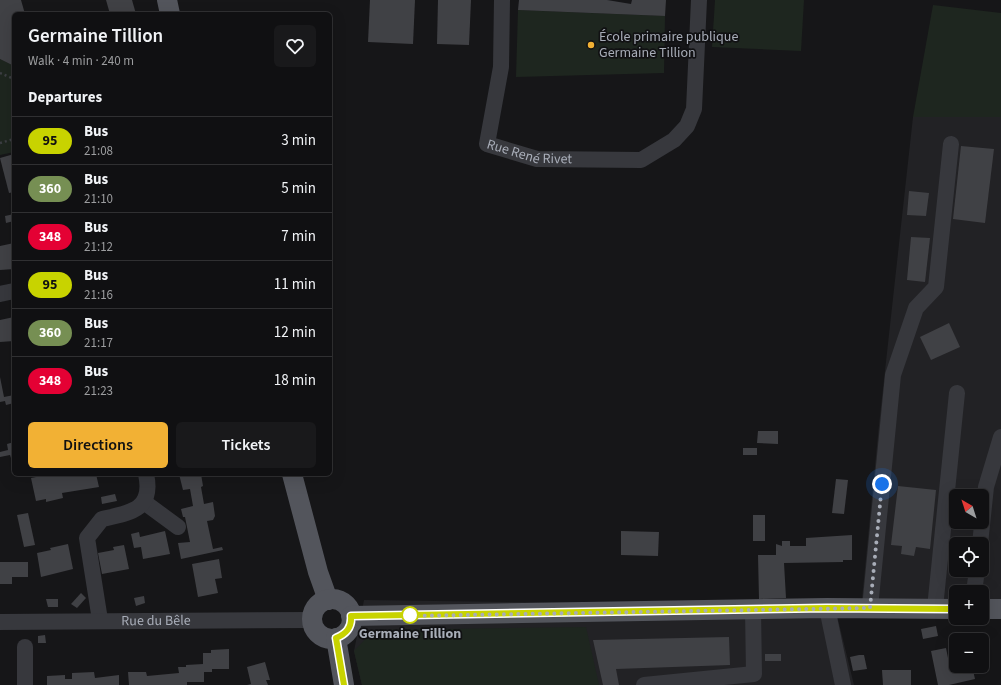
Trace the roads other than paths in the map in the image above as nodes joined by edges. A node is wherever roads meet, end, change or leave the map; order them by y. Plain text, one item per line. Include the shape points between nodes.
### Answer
1 (166, 0) edge
2 (502, 0) edge
3 (699, 0) edge
4 (169, 12) edge
5 (951, 144) dead end
6 (12, 291) edge
7 (0, 294) edge
8 (957, 393) dead end
9 (1001, 438) edge
10 (146, 476) edge
11 (293, 476) edge
12 (144, 502) junction
13 (178, 527) dead end
14 (981, 537) edge
15 (328, 600) junction
16 (827, 608) junction
17 (870, 608) junction
18 (935, 608) junction
19 (949, 608) edge
20 (989, 609) edge
21 (1001, 609) edge
22 (752, 610) junction
23 (351, 616) junction
24 (100, 620) junction
25 (312, 620) junction
26 (0, 622) edge
27 (336, 638) junction
28 (25, 647) dead end
29 (25, 685) edge
30 (344, 685) edge
31 (644, 685) edge
32 (843, 685) edge

1 - 4 main road
2 - 3 street, Rue René Rivet via 501,67 487,144 537,159 641,160 674,140 687,126 694,109
5 - 17 street via 936,287 916,308 893,375
6 - 7 street
8 - 18 street
9 - 14 street via 986,487
10 - 12 street via 149,487
11 - 15 main road
12 - 13 street
12 - 24 street via 131,512 102,519 87,538
15 - 23 main road via 344,604 349,608
15 - 25 main road via 316,607
16 - 17 main road
16 - 22 main road
16 - 32 street
17 - 18 main road
18 - 19 main road
20 - 21 main road
22 - 23 main road
22 - 31 street via 754,674
23 - 27 main road via 347,632
24 - 25 street, Rue du Bêle
24 - 26 street, Rue du Bêle
25 - 27 main road via 314,627 323,637
27 - 30 main road
28 - 29 street

